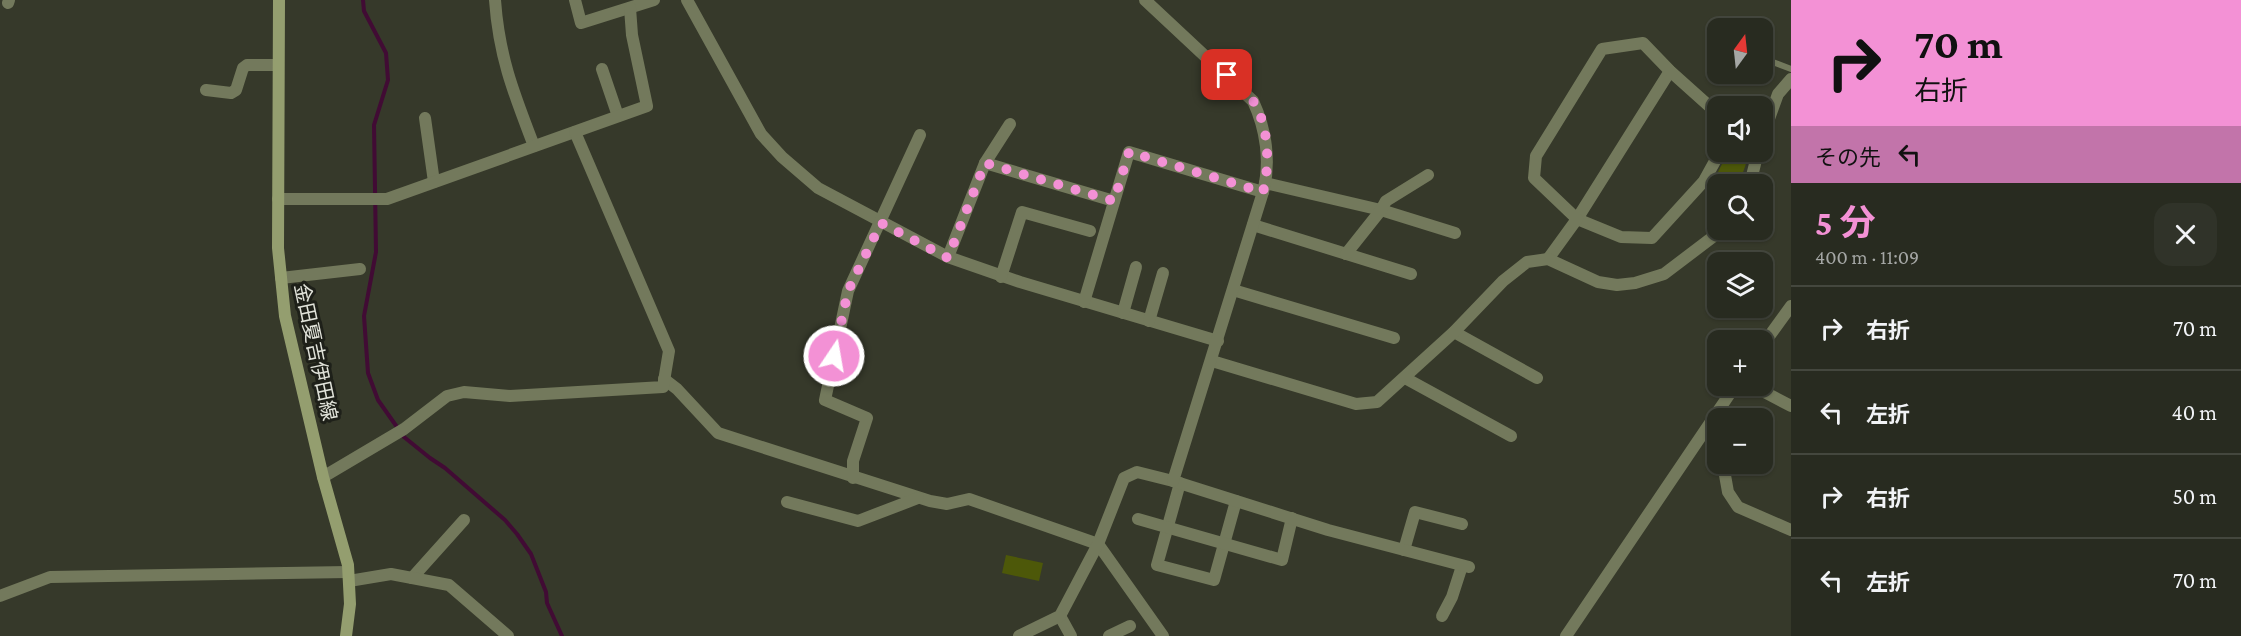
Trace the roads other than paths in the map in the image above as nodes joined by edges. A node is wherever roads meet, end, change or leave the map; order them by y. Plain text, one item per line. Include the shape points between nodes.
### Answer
1 (279, 0) edge
2 (495, 0) edge
3 (575, 0) edge
4 (654, 0) edge
5 (687, 0) edge
6 (1145, 0) edge
7 (630, 8) junction
8 (278, 65) junction
9 (1773, 65) edge
10 (602, 69) dead end
11 (1670, 71) junction
12 (1790, 76) edge
13 (206, 90) dead end
14 (1707, 104) edge
15 (1773, 108) edge
16 (618, 116) junction
17 (425, 118) dead end
18 (1011, 124) dead end
19 (575, 132) junction
20 (920, 135) dead end
21 (534, 146) junction
22 (1714, 162) edge
23 (985, 163) junction
24 (1428, 176) dead end
25 (434, 182) junction
26 (1264, 188) junction
27 (278, 199) junction
28 (1114, 201) junction
29 (1381, 210) junction
30 (1577, 219) junction
31 (881, 223) junction
32 (1253, 225) junction
33 (1090, 231) dead end
34 (1455, 233) dead end
35 (1709, 240) edge
36 (1346, 254) junction
37 (948, 258) junction
38 (1548, 259) junction
39 (1136, 267) dead end
40 (360, 269) dead end
41 (1163, 273) dead end
42 (1411, 274) dead end
43 (1002, 277) junction
44 (281, 278) junction
45 (1233, 290) junction
46 (1084, 302) junction
47 (1791, 306) edge
48 (1123, 313) junction
49 (1149, 321) junction
50 (1773, 331) edge
51 (1454, 332) junction
52 (1394, 338) dead end
53 (1218, 341) junction
54 (1212, 361) junction
55 (1405, 378) junction
56 (1537, 378) dead end
57 (664, 379) junction
58 (1773, 396) edge
59 (1791, 405) edge
60 (1707, 427) edge
61 (1511, 436) dead end
62 (1725, 474) edge
63 (323, 477) junction
64 (853, 478) junction
65 (1177, 482) junction
66 (918, 498) junction
67 (1236, 501) junction
68 (787, 502) dead end
69 (1292, 518) junction
70 (1138, 519) dead end
71 (464, 520) dead end
72 (1461, 524) dead end
73 (1168, 527) junction
74 (1791, 530) edge
75 (1224, 543) junction
76 (1098, 544) junction
77 (1404, 550) junction
78 (349, 576) junction
79 (412, 578) junction
80 (0, 596) edge
81 (1060, 616) junction
82 (1442, 616) dead end
83 (1130, 626) dead end
84 (346, 636) edge
85 (508, 636) edge
86 (1019, 636) edge
87 (1071, 636) edge
88 (1109, 636) edge
89 (1163, 636) edge
90 (1566, 636) edge

1 - 8 main road, 金田夏吉伊田線
2 - 21 street via 504,66
3 - 7 street via 581,24
4 - 7 street
5 - 31 street via 761,134 818,188
6 - 26 street via 1253,101 1263,121 1266,143
7 - 16 street via 647,106
8 - 13 street via 247,65 231,93
8 - 27 main road, 金田夏吉伊田線
9 - 12 lane
10 - 16 street
11 - 14 street
11 - 30 street
11 - 30 street via 1643,43 1602,49 1536,156 1534,178
12 - 15 street
16 - 19 street
17 - 25 street
18 - 23 street
19 - 21 street
19 - 57 street via 669,351
20 - 31 street
21 - 25 street
22 - 30 street via 1704,181 1652,238 1621,237
23 - 28 street
23 - 37 street
24 - 29 street via 1386,201
25 - 27 street via 374,200
26 - 28 street via 1129,152
26 - 29 street
26 - 32 street
27 - 44 main road, 金田夏吉伊田線
28 - 46 street
29 - 34 street
29 - 36 street
30 - 38 street
31 - 37 street
31 - 64 street via 848,291 825,400 867,418 853,461
32 - 36 street
32 - 45 street
33 - 43 street via 1022,212
35 - 38 street via 1664,274 1635,283 1598,282
36 - 42 street
37 - 43 street
38 - 51 street via 1527,262
39 - 48 street
40 - 44 street
41 - 49 street
43 - 46 street
44 - 63 main road, 金田夏吉伊田線 via 285,316
45 - 52 street
45 - 53 street
46 - 48 street
47 - 50 street
48 - 49 street
49 - 53 street
51 - 55 street
51 - 56 street
53 - 54 street
54 - 55 street via 1356,404 1377,402
54 - 65 street
55 - 61 street
57 - 63 street via 663,387 510,396 464,392 447,396 398,432
57 - 64 street via 718,433
58 - 59 street
60 - 90 street
62 - 74 street via 1728,492 1738,507
63 - 78 main road, 金田夏吉伊田線
64 - 66 street
65 - 67 street
65 - 73 street
65 - 76 street via 1137,472 1125,478
66 - 68 street via 858,521
66 - 76 street via 947,504 969,499
67 - 69 street
67 - 75 street
69 - 75 street via 1282,560
69 - 77 street
70 - 73 street
71 - 79 street
72 - 77 street via 1415,512
73 - 75 street
73 - 75 street via 1157,565 1215,580
76 - 81 street
76 - 89 street
77 - 82 street via 1466,567
78 - 79 street via 391,574
78 - 80 street via 50,577
78 - 84 main road, 金田夏吉伊田線
79 - 85 street via 449,585
81 - 86 street
81 - 87 street
83 - 88 street

